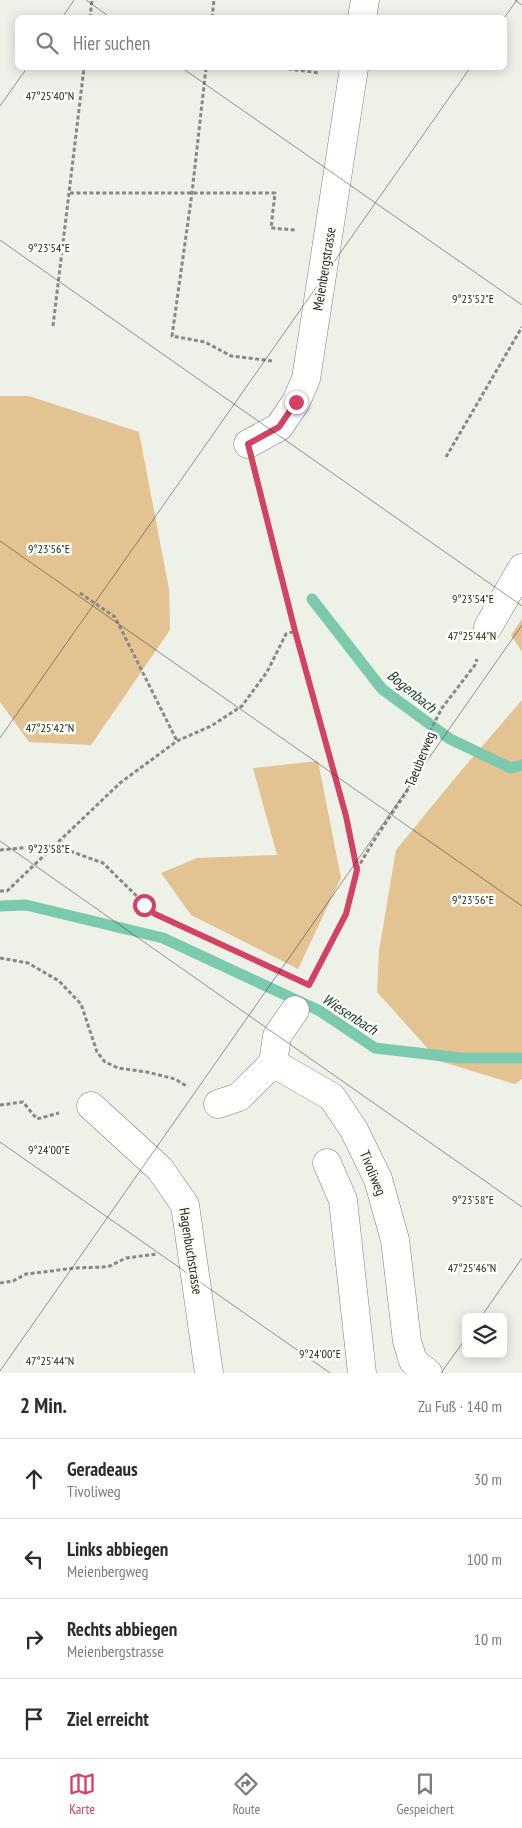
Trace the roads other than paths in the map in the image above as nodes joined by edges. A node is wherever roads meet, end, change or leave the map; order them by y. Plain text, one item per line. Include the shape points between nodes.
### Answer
1 (365, 0) edge
2 (362, 15) edge
3 (354, 70) edge
4 (248, 444) road end
5 (522, 568) edge
6 (488, 627) road end
7 (295, 1010) dead end
8 (273, 1064) junction
9 (218, 1104) road end
10 (91, 1106) dead end
11 (327, 1163) dead end
12 (209, 1373) edge
13 (362, 1373) edge
14 (428, 1373) edge

1 - 2 street
3 - 4 street, Meienbergstrasse via 306,379 296,402 279,427
5 - 6 street
7 - 8 street via 277,1036
8 - 9 street via 239,1097
8 - 14 street, Tivoliweg via 332,1097 354,1130 378,1179 395,1240 412,1361
10 - 12 street, Hagenbuchstrasse via 160,1169 185,1205
11 - 13 street via 343,1200

